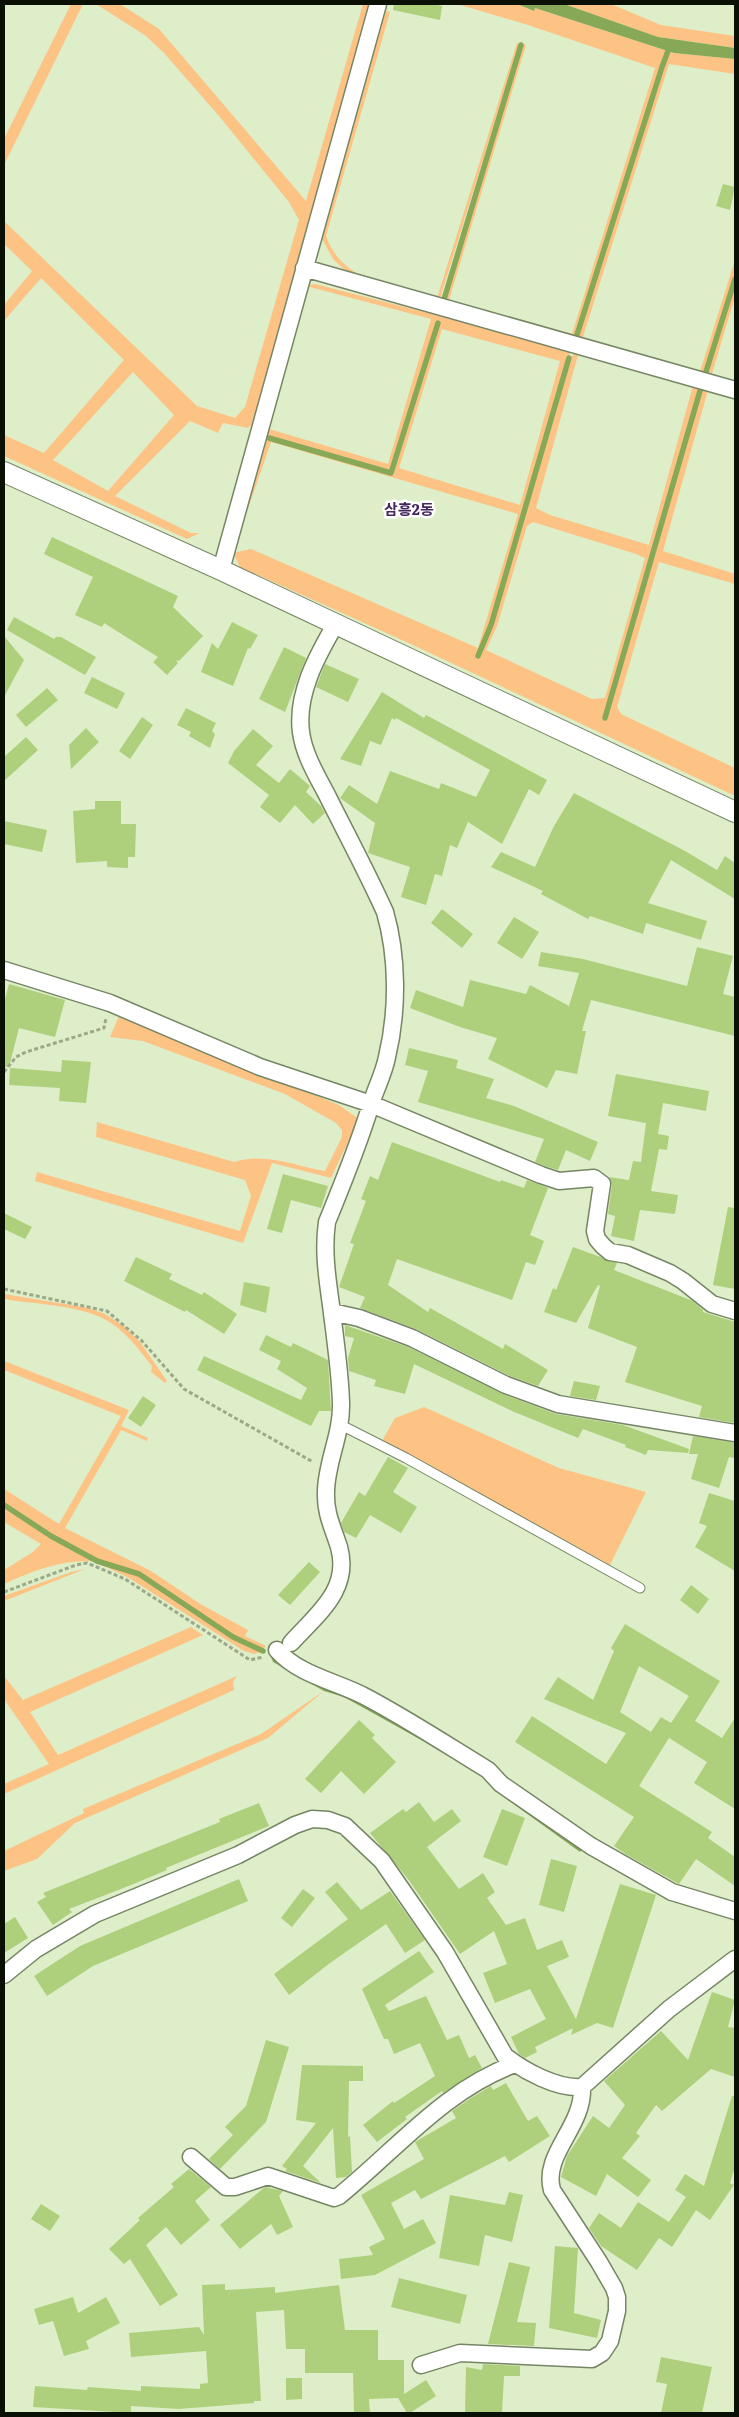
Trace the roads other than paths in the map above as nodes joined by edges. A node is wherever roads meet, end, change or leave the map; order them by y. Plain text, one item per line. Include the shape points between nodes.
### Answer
1 (378, 4) edge
2 (304, 268) junction
3 (735, 390) edge
4 (4, 472) edge
5 (221, 570) junction
6 (335, 625) junction
7 (735, 812) edge
8 (4, 970) edge
9 (371, 1104) junction
10 (735, 1311) edge
11 (332, 1312) junction
12 (340, 1424) junction
13 (735, 1434) edge
14 (640, 1588) dead end
15 (735, 1911) edge
16 (735, 1959) edge
17 (4, 1975) edge
18 (515, 2064) junction
19 (582, 2087) junction
20 (191, 2157) dead end
21 (421, 2365) dead end

1 - 2 street
2 - 3 street
2 - 5 street
4 - 5 street
5 - 6 street
6 - 7 street
6 - 9 street via 310,675 303,703 301,732 315,772 378,898 391,936 393,1024 387,1058
8 - 9 street via 110,1003 260,1067
9 - 10 street via 559,1181 594,1178 602,1184 595,1231 602,1246 610,1252 628,1255 670,1273 712,1304
9 - 11 street via 327,1222 325,1257
11 - 12 street via 338,1356
11 - 13 street via 359,1318 412,1338 506,1385 558,1404
12 - 14 lane
12 - 15 street via 325,1501 339,1548 342,1565 340,1583 333,1596 284,1646 282,1656 322,1680 363,1695 480,1765 501,1784 591,1846 672,1892
16 - 19 street via 670,2009
17 - 18 street via 36,1949 95,1914 238,1855 312,1818 328,1820 345,1826 382,1861 445,1952 497,2044
18 - 19 street via 570,2088
18 - 20 street via 500,2069 424,2119 369,2172 334,2198 268,2176 235,2187 226,2186
19 - 21 street via 583,2102 549,2177 552,2190 614,2288 617,2311 610,2341 602,2353 592,2358 460,2353

